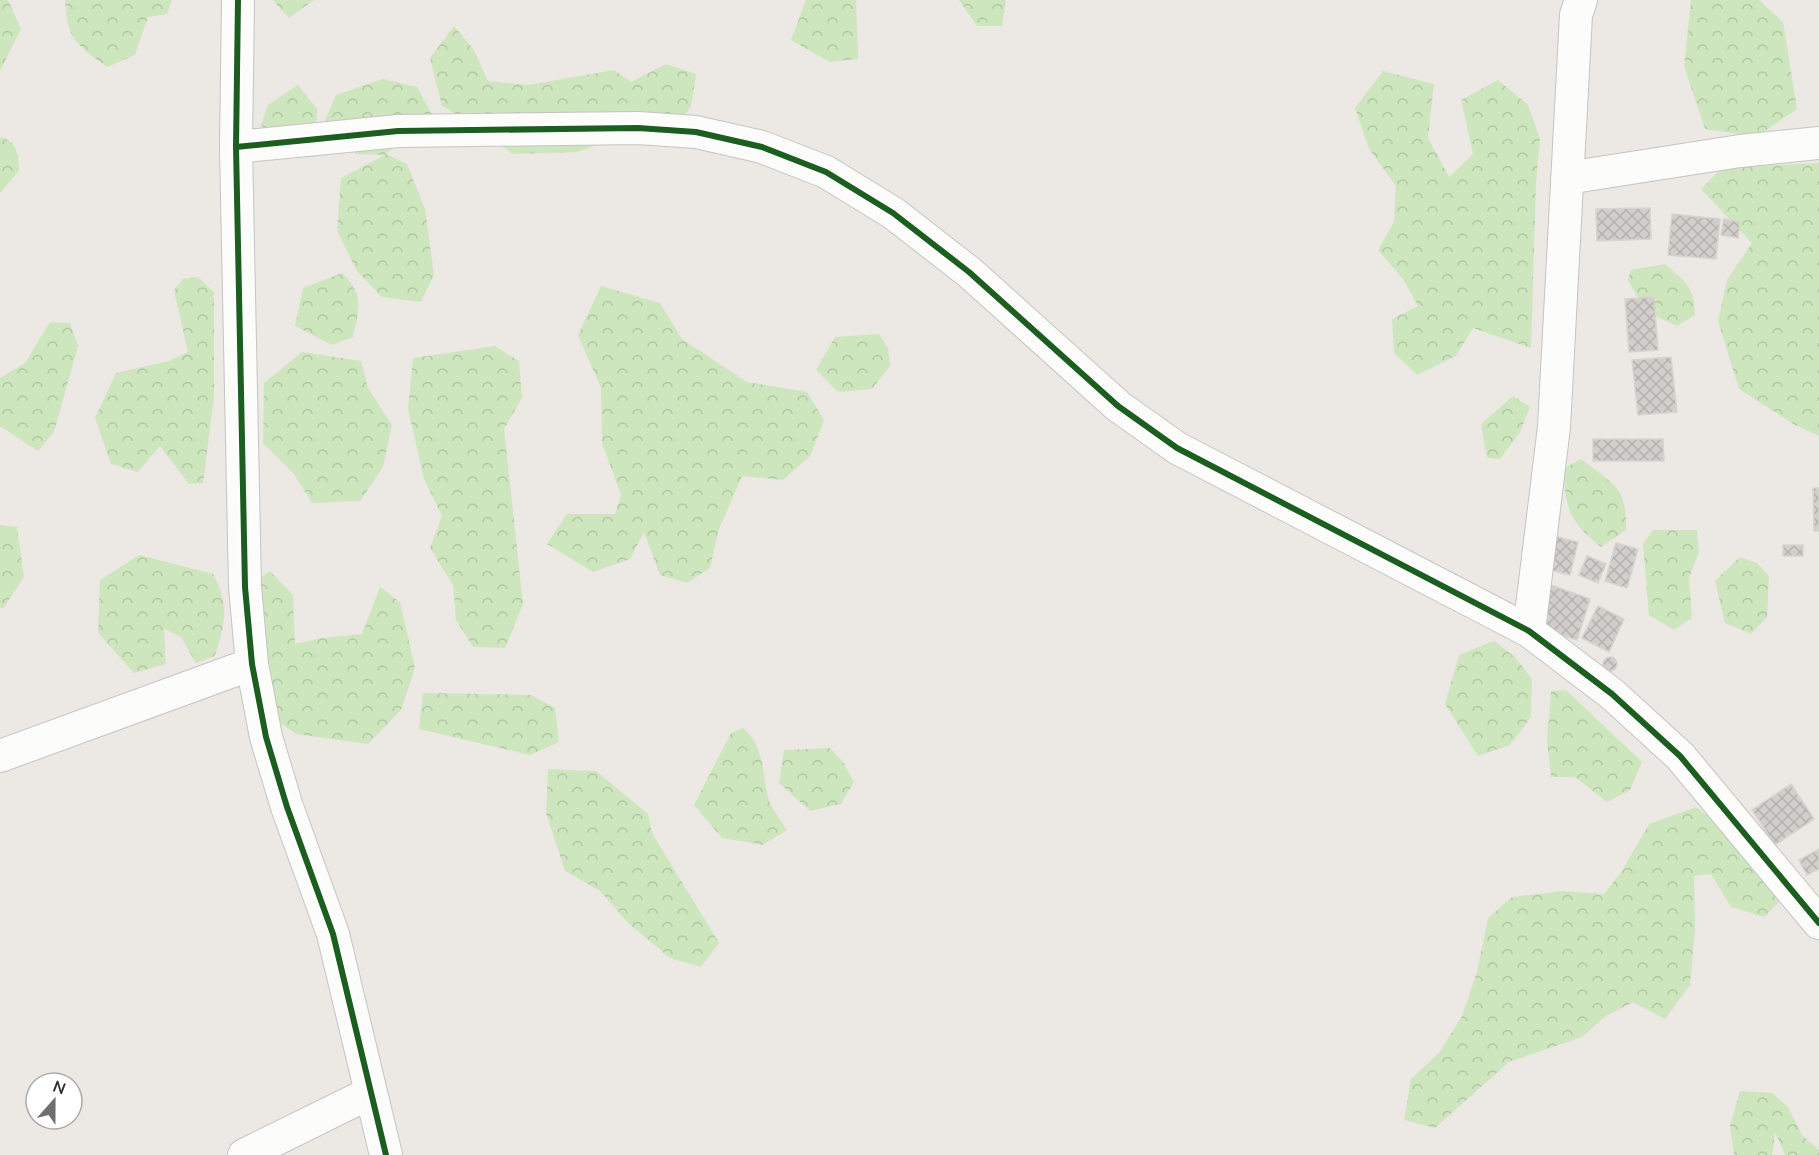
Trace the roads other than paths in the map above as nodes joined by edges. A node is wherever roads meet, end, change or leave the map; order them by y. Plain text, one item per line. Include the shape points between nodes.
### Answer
1 (238, 0) edge
2 (1581, 0) edge
3 (1819, 143) edge
4 (236, 147) junction
5 (1567, 178) junction
6 (1529, 631) junction
7 (252, 664) junction
8 (0, 756) edge
9 (1819, 923) edge
10 (370, 1093) junction
11 (244, 1155) edge
12 (386, 1155) edge

1 - 4 street
2 - 5 street via 1576,15
3 - 5 street
4 - 6 street via 398,131 638,128 696,132 762,147 826,172 893,213 969,272 1118,406 1177,448
4 - 7 street via 245,587
5 - 6 street via 1554,427
6 - 9 street via 1612,694 1680,756
7 - 8 street
7 - 10 street via 266,737 287,807 333,934
10 - 11 street
10 - 12 street

